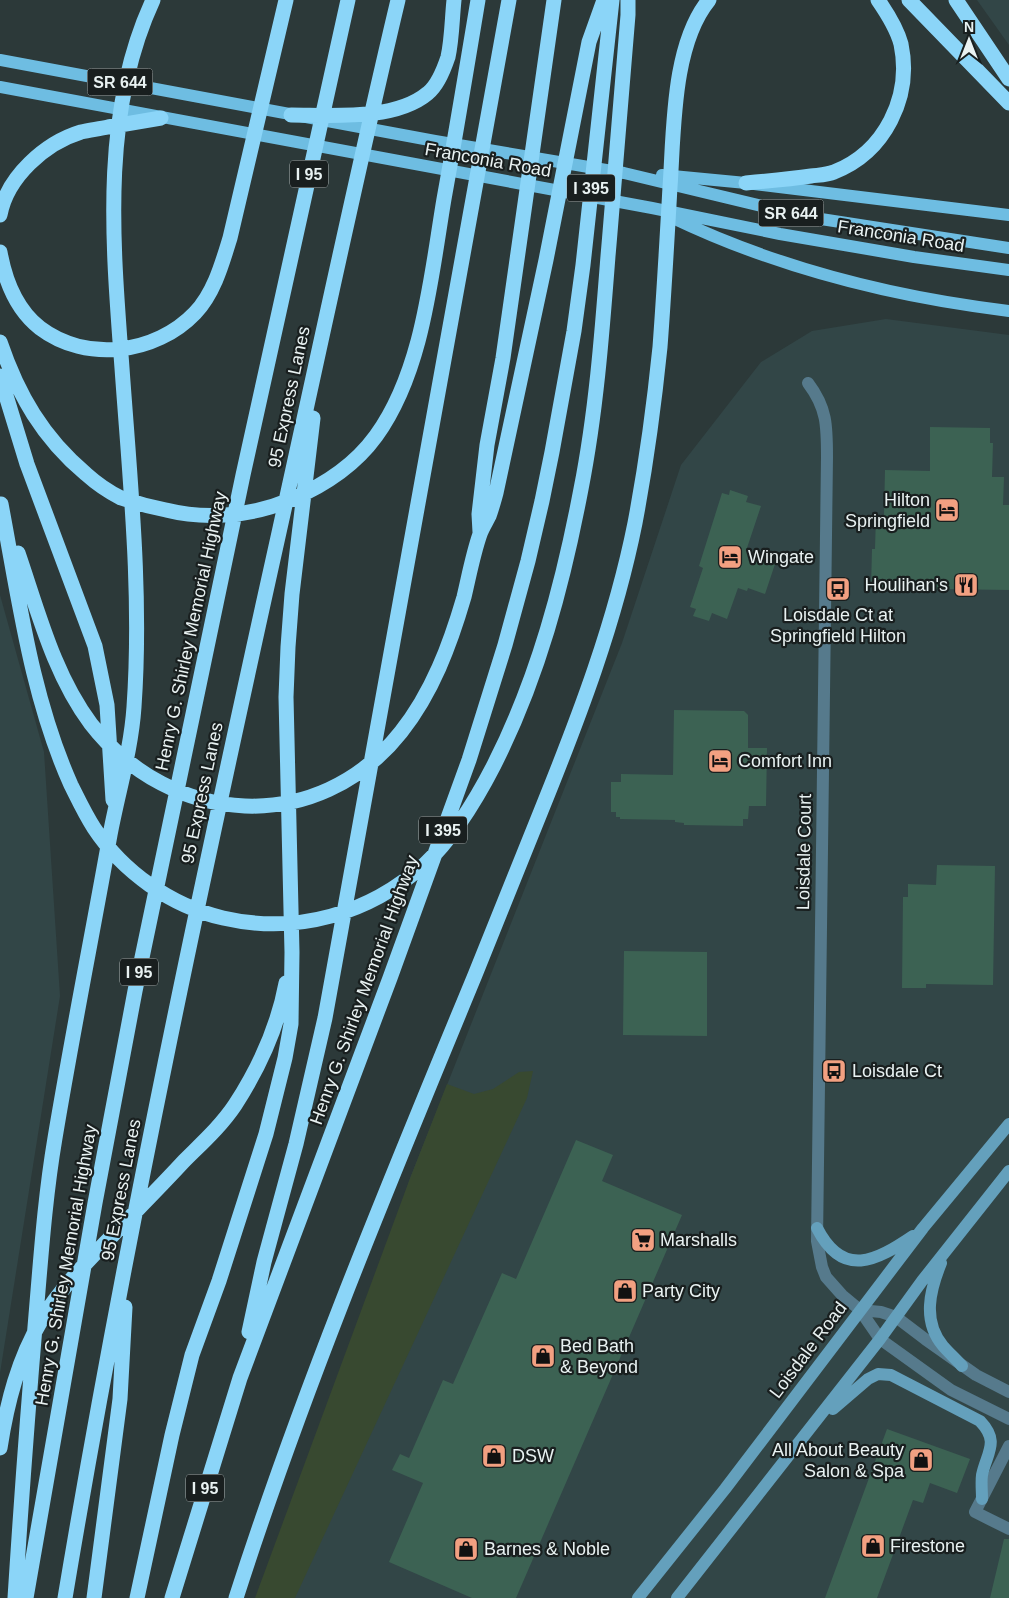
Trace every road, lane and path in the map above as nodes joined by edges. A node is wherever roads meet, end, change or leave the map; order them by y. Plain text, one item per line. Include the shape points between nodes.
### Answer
1 (152, 0) edge
2 (286, 0) edge
3 (348, 0) edge
4 (398, 0) edge
5 (454, 0) edge
6 (478, 0) edge
7 (509, 0) edge
8 (554, 0) edge
9 (604, 0) edge
10 (612, 0) edge
11 (628, 0) edge
12 (709, 0) edge
13 (878, 0) edge
14 (909, 0) edge
15 (956, 0) edge
16 (0, 60) edge
17 (1009, 79) edge
18 (0, 87) edge
19 (1009, 103) edge
20 (291, 115) junction
21 (162, 118) junction
22 (624, 172) junction
23 (746, 183) junction
24 (652, 208) junction
25 (0, 215) edge
26 (1009, 215) edge
27 (1009, 248) edge
28 (0, 252) edge
29 (1009, 270) edge
30 (1009, 311) edge
31 (324, 329) junction
32 (0, 342) edge
33 (0, 376) edge
34 (808, 383) dead end
35 (0, 502) edge
36 (480, 533) junction
37 (114, 817) junction
38 (292, 952) junction
39 (1009, 1124) edge
40 (1009, 1171) edge
41 (817, 1228) junction
42 (923, 1228) junction
43 (130, 1238) junction
44 (947, 1249) junction
45 (860, 1310) junction
46 (896, 1317) junction
47 (880, 1339) junction
48 (962, 1366) junction
49 (240, 1378) junction
50 (1009, 1392) edge
51 (1009, 1418) edge
52 (801, 1440) junction
53 (1009, 1446) edge
54 (0, 1448) edge
55 (982, 1499) junction
56 (1009, 1529) edge
57 (15, 1598) edge
58 (26, 1598) edge
59 (65, 1598) edge
60 (94, 1598) edge
61 (137, 1598) edge
62 (172, 1598) edge
63 (236, 1598) edge
64 (638, 1598) edge
65 (677, 1598) edge

1 - 37 highway via 124,89 114,179 115,264 138,632 132,734
2 - 28 highway via 230,238 218,276 194,314 169,333 136,347 94,349 75,345 40,328 28,316 15,298
3 - 58 highway, Henry G. Shirley Memorial Highway / I 95 via 227,549 135,991 96,1194
4 - 31 highway, 95 Express Lanes
5 - 20 highway via 447,58 436,84 428,93 396,109 350,115
6 - 32 highway via 423,323 414,355 401,390 377,435 345,468 310,491 281,503 226,515 173,512 119,497 77,466 44,431 15,381
7 - 49 highway, I 95 via 325,1018 264,1262
8 - 36 highway via 503,358 487,445 479,514
9 - 36 highway via 589,42 496,493
10 - 49 highway, Henry G. Shirley Memorial Highway / I 395 via 574,331 551,460 528,562 469,760
11 - 35 highway via 597,380 582,485 561,584 518,713 478,794 427,862 402,882 378,899 350,911 299,923 272,924 205,913 155,889 133,871 92,826 48,727 32,665
12 - 63 highway via 692,28 679,77 654,403 625,570 606,639 498,919 379,1206
13 - 23 highway via 892,22 903,62 900,99 881,136 860,158 831,173
14 - 19 highway
15 - 17 highway
16 - 20 main road, SR 644
18 - 21 main road, SR 644
20 - 22 main road, Franconia Road / SR 644
21 - 24 main road, Franconia Road / SR 644
21 - 25 highway via 82,132 59,141 21,173 8,191
22 - 23 main road
22 - 27 main road, Franconia Road / SR 644 via 808,217
23 - 26 main road
24 - 29 main road, Franconia Road / SR 644 via 859,248
24 - 30 main road via 714,237 846,281 938,301
31 - 38 highway via 288,647
31 - 43 highway, 95 Express Lanes via 196,914
33 - 37 highway via 27,464 95,646 107,705
34 - 41 street, Loisdale Court via 818,396 827,426
35 - 36 highway via 58,665 83,712 104,739 160,784 186,796 235,806 259,806 309,798 350,778 387,749 418,709 432,683 463,598
37 - 57 highway via 47,1188
38 - 54 highway via 284,992 263,1055 235,1105 208,1138 92,1256 42,1318 27,1346 6,1408
38 - 61 highway via 291,1024 276,1098 236,1228 192,1354
39 - 42 main road, Loisdale Road
40 - 44 main road
41 - 42 main road via 823,1240 840,1255 863,1261 890,1252
41 - 45 street, Loisdale Court via 826,1276
42 - 45 main road, Loisdale Road
43 - 59 highway, 95 Express Lanes
43 - 60 highway via 120,1399
44 - 46 main road
44 - 48 main road via 932,1288 930,1317 942,1344
45 - 46 street
45 - 47 street, Loisdale Court
45 - 64 main road, Loisdale Road via 726,1489
46 - 47 main road
46 - 48 street
47 - 51 street, Loisdale Court via 951,1390
47 - 52 main road
48 - 50 street
49 - 62 highway, Henry G. Shirley Memorial Highway / I 95
52 - 55 main road via 868,1379 878,1374 891,1375 988,1428 992,1440 982,1476
52 - 65 main road
53 - 55 street
55 - 56 street via 976,1512

